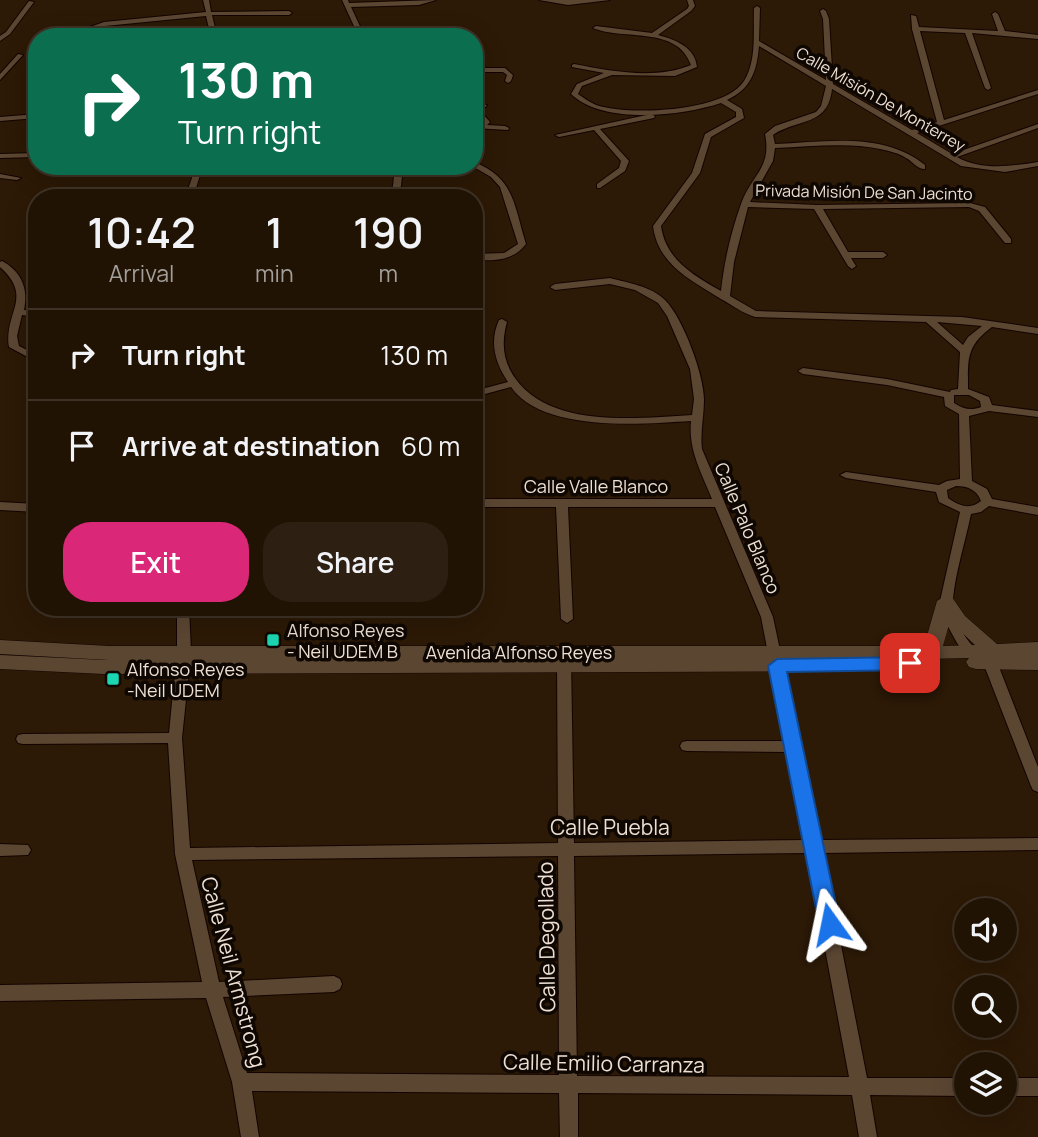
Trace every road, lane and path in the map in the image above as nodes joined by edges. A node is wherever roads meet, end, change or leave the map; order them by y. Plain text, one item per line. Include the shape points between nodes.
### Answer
1 (206, 0) edge
2 (433, 0) edge
3 (542, 0) edge
4 (607, 0) edge
5 (690, 0) edge
6 (31, 2) dead end
7 (347, 3) edge
8 (757, 8) dead end
9 (823, 11) dead end
10 (210, 13) junction
11 (289, 13) dead end
12 (995, 14) dead end
13 (913, 16) dead end
14 (92, 28) edge
15 (212, 28) edge
16 (358, 28) edge
17 (596, 28) dead end
18 (915, 29) junction
19 (968, 32) junction
20 (1002, 33) junction
21 (1038, 35) edge
22 (652, 36) junction
23 (0, 38) edge
24 (755, 41) junction
25 (20, 55) dead end
26 (574, 65) dead end
27 (483, 70) edge
28 (611, 73) junction
29 (0, 78) edge
30 (508, 81) dead end
31 (831, 87) junction
32 (988, 88) dead end
33 (1038, 92) edge
34 (722, 100) junction
35 (676, 111) junction
36 (28, 116) edge
37 (0, 118) edge
38 (941, 122) junction
39 (483, 126) edge
40 (1038, 126) edge
41 (595, 127) junction
42 (505, 128) dead end
43 (910, 133) junction
44 (559, 135) dead end
45 (774, 146) junction
46 (28, 155) edge
47 (0, 156) edge
48 (950, 157) junction
49 (1038, 164) edge
50 (922, 167) dead end
51 (483, 168) edge
52 (0, 176) edge
53 (17, 177) dead end
54 (600, 186) dead end
55 (746, 204) junction
56 (817, 207) junction
57 (1008, 241) dead end
58 (883, 255) dead end
59 (846, 256) junction
60 (483, 257) edge
61 (2, 264) dead end
62 (852, 266) dead end
63 (555, 287) dead end
64 (725, 297) junction
65 (20, 313) junction
66 (28, 313) edge
67 (927, 318) junction
68 (502, 322) dead end
69 (989, 325) junction
70 (1038, 331) edge
71 (963, 351) junction
72 (28, 354) edge
73 (803, 371) dead end
74 (512, 384) junction
75 (963, 391) junction
76 (483, 392) edge
77 (948, 395) junction
78 (987, 408) junction
79 (964, 412) junction
80 (1038, 414) edge
81 (697, 418) junction
82 (846, 475) dead end
83 (966, 483) junction
84 (941, 489) junction
85 (987, 502) junction
86 (483, 503) edge
87 (717, 503) junction
88 (562, 504) junction
89 (0, 506) edge
90 (28, 508) edge
91 (966, 510) junction
92 (1038, 511) edge
93 (946, 601) junction
94 (183, 616) edge
95 (567, 619) dead end
96 (0, 647) edge
97 (1038, 649) edge
98 (970, 651) junction
99 (932, 653) junction
100 (991, 656) junction
101 (183, 659) junction
102 (564, 659) junction
103 (776, 659) junction
104 (0, 662) edge
105 (1038, 663) edge
106 (175, 738) junction
107 (23, 739) dead end
108 (687, 746) dead end
109 (794, 747) junction
110 (1038, 786) edge
111 (1038, 844) edge
112 (813, 846) junction
113 (566, 848) junction
114 (0, 850) edge
115 (23, 850) dead end
116 (183, 854) junction
117 (334, 984) dead end
118 (212, 989) junction
119 (0, 993) edge
120 (241, 1082) junction
121 (569, 1085) junction
122 (860, 1087) junction
123 (954, 1087) edge
124 (1017, 1087) edge
125 (1038, 1087) edge
126 (250, 1137) edge
127 (569, 1137) edge
128 (868, 1137) edge

1 - 10 street
2 - 7 street
3 - 4 street
5 - 22 street via 689,10
6 - 23 street
7 - 16 street
8 - 24 street
9 - 31 street
10 - 11 street
10 - 14 street
10 - 15 street
12 - 20 street
13 - 18 street
17 - 22 street
18 - 19 street
18 - 38 street
19 - 20 street
19 - 32 street
20 - 21 street
22 - 28 street via 683,46 695,66 675,75
24 - 31 street, Calle Misión De Monterrey
24 - 34 street via 751,77
25 - 29 street
26 - 28 street
27 - 30 street via 505,71 510,75
28 - 35 street via 579,85 574,94 604,108
31 - 43 street, Calle Misión De Monterrey
31 - 45 street via 819,114 769,134
33 - 38 street
34 - 35 street
34 - 64 street via 739,111 740,118 708,136 696,173 656,231 682,271
35 - 41 street
36 - 37 street
38 - 43 street
39 - 42 street
40 - 48 street
41 - 44 street
41 - 54 street via 625,161 622,169
43 - 48 street, Calle Misión De Monterrey
45 - 50 street via 864,143 911,157
45 - 55 street via 771,163
46 - 47 street
48 - 49 street, Calle Misión De Monterrey via 996,170
51 - 60 street via 503,186 522,244 502,257
52 - 53 street
55 - 56 street, Privada Misión De San Jacinto
55 - 64 street
56 - 57 street, Privada Misión De San Jacinto via 970,205 982,209
56 - 59 street
58 - 59 street
59 - 62 street
61 - 65 street via 21,289
63 - 81 street, Calle Palo Blanco via 610,281 661,300 695,369
64 - 67 street via 746,311 767,316
65 - 66 street
65 - 72 street via 12,331 14,347
67 - 69 street
67 - 71 street
68 - 74 street via 501,362
69 - 70 street
69 - 71 street via 971,338
71 - 75 street
73 - 77 street
74 - 76 street
74 - 81 street via 552,412 574,418
75 - 77 street
75 - 78 street via 985,399
77 - 79 street via 949,404
78 - 79 street
78 - 80 street
79 - 83 street
81 - 87 street, Calle Palo Blanco via 696,449
82 - 84 street
83 - 84 street via 953,482
83 - 85 street via 983,491
84 - 91 street via 943,500
85 - 91 street via 980,509
85 - 92 street
86 - 88 street, Calle Valle Blanco
87 - 88 street, Calle Valle Blanco
87 - 103 street, Calle Palo Blanco via 757,590
88 - 95 street
89 - 90 street
91 - 93 street
93 - 98 street via 956,632
93 - 99 main road
93 - 100 main road
94 - 101 street, Calle Neil Armstrong
96 - 101 main road, Avenida Alfonso Reyes
97 - 100 main road, Avenida Alfonso Reyes
98 - 99 main road, Avenida Alfonso Reyes
98 - 100 main road, Avenida Alfonso Reyes
99 - 103 main road, Avenida Alfonso Reyes
100 - 103 main road, Avenida Alfonso Reyes
100 - 105 main road, Avenida Alfonso Reyes
100 - 110 street
101 - 102 main road, Avenida Alfonso Reyes
101 - 104 main road, Avenida Alfonso Reyes via 104,667
101 - 106 street, Calle Neil Armstrong
102 - 103 main road, Avenida Alfonso Reyes
102 - 113 street, Calle Degollado
103 - 109 street
106 - 107 street
106 - 116 street, Calle Neil Armstrong
108 - 109 street
109 - 112 street
111 - 112 street, Calle Puebla
112 - 113 street, Calle Puebla
112 - 122 street
113 - 116 street, Calle Puebla
113 - 121 street, Calle Degollado
114 - 115 street
116 - 118 street, Calle Neil Armstrong
117 - 118 street
118 - 119 street
118 - 120 street, Calle Neil Armstrong
120 - 121 street, Calle Emilio Carranza
120 - 126 street, Calle Neil Armstrong
121 - 122 street, Calle Emilio Carranza
121 - 127 street, Calle Degollado
122 - 123 street, Calle Emilio Carranza
122 - 128 street
124 - 125 street

